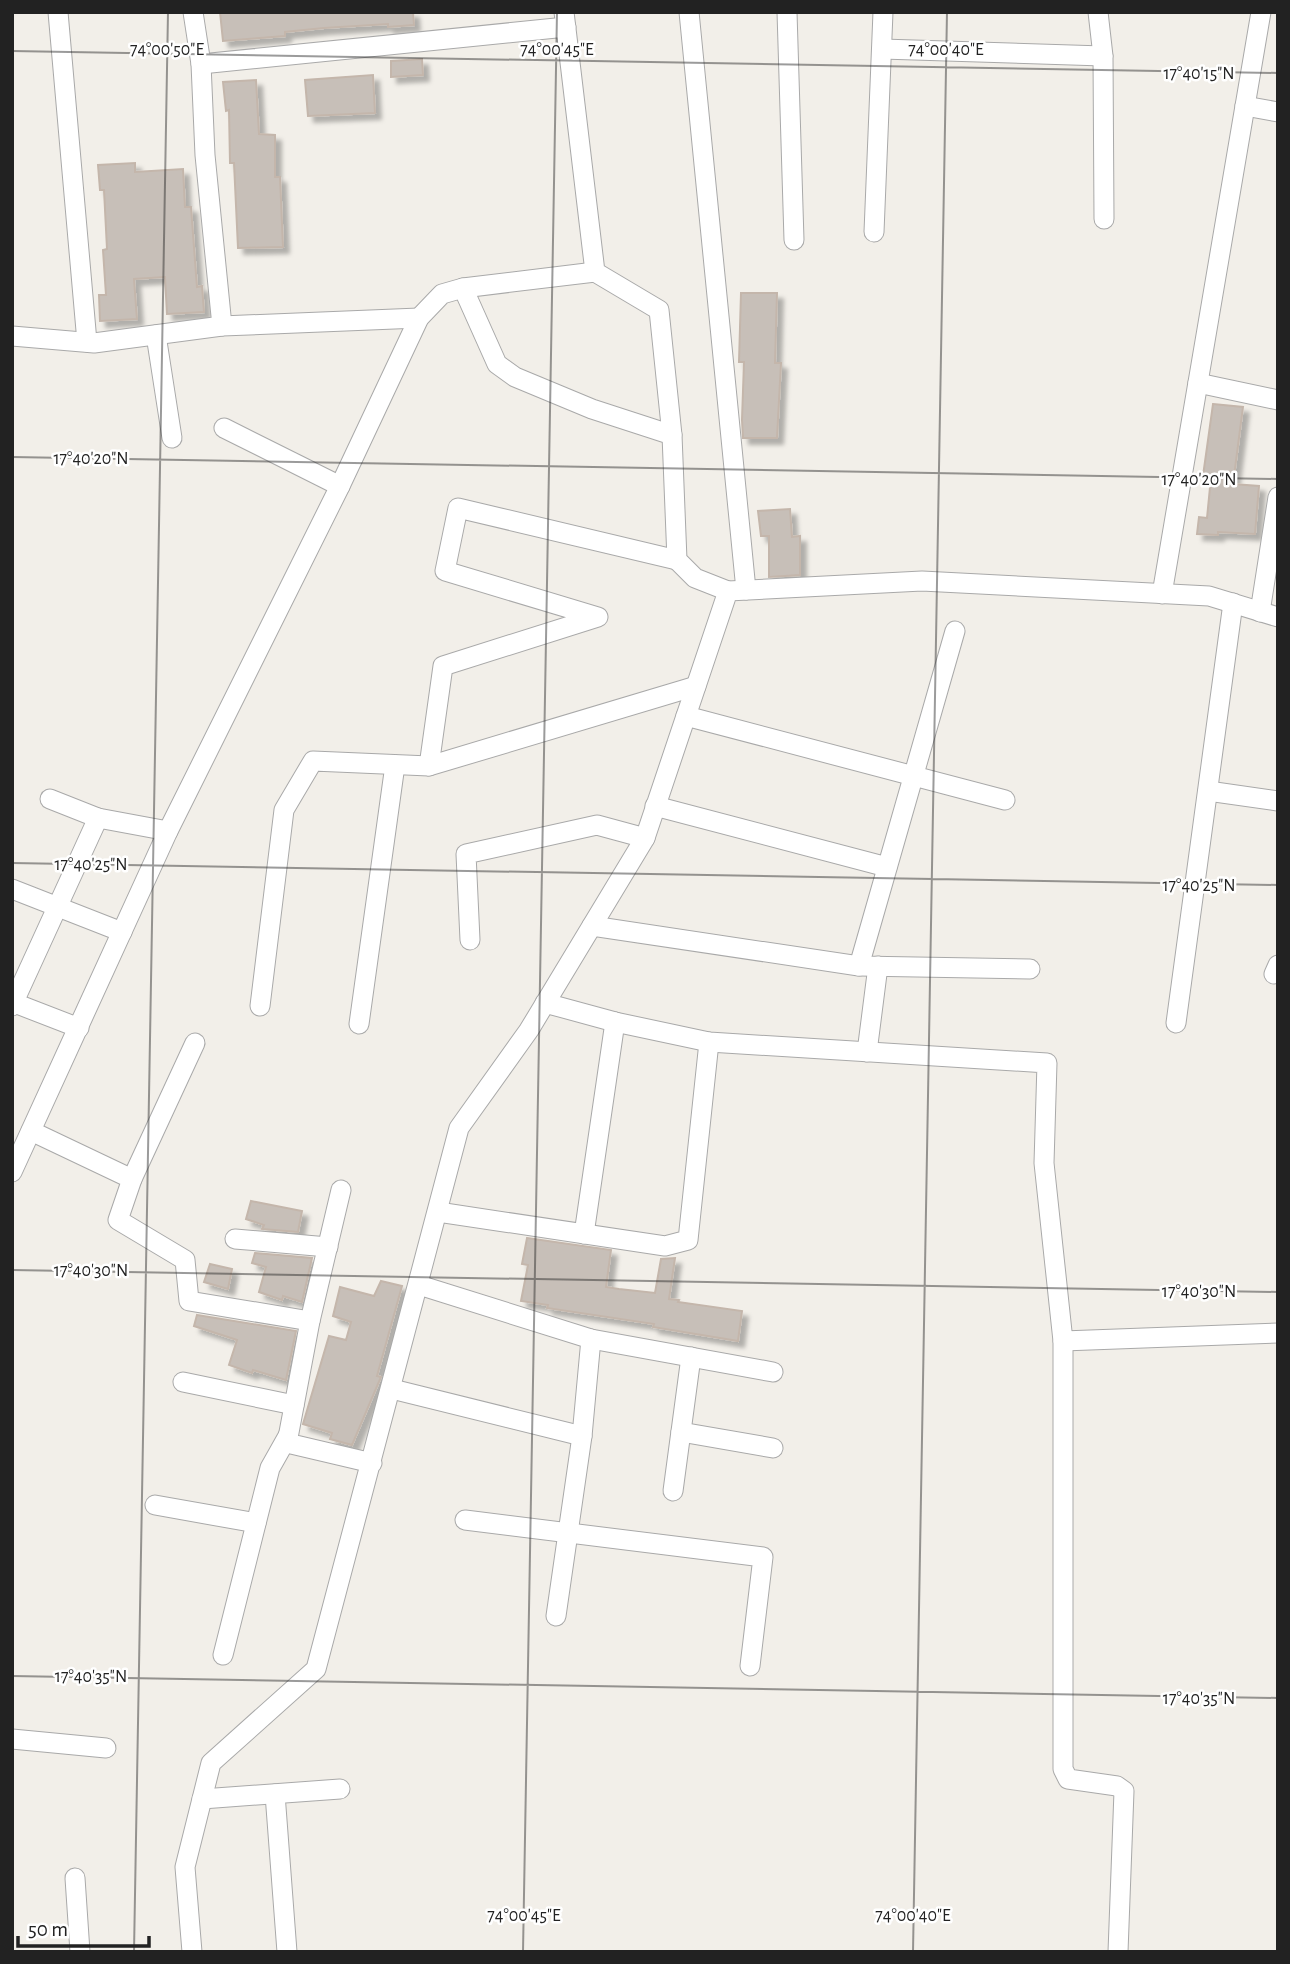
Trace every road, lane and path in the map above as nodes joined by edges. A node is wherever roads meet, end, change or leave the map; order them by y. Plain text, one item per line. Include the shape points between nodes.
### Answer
1 (58, 12) edge
2 (193, 12) edge
3 (689, 12) edge
4 (787, 12) edge
5 (883, 12) edge
6 (1098, 12) edge
7 (1261, 12) edge
8 (565, 20) edge
9 (881, 49) junction
10 (1103, 56) junction
11 (201, 64) junction
12 (1245, 106) junction
13 (1278, 112) edge
14 (1104, 219) dead end
15 (874, 232) dead end
16 (794, 240) dead end
17 (595, 272) junction
18 (463, 289) junction
19 (419, 318) junction
20 (222, 326) junction
21 (156, 335) junction
22 (12, 336) edge
23 (87, 342) junction
24 (1198, 383) junction
25 (1278, 400) edge
26 (223, 428) dead end
27 (672, 435) junction
28 (172, 438) dead end
29 (340, 485) junction
30 (1278, 497) edge
31 (677, 560) junction
32 (737, 591) junction
33 (1162, 594) junction
34 (1233, 603) junction
35 (1269, 614) edge
36 (956, 631) dead end
37 (696, 686) junction
38 (686, 716) junction
39 (395, 765) junction
40 (429, 766) junction
41 (913, 776) junction
42 (1208, 791) junction
43 (50, 799) dead end
44 (1005, 800) dead end
45 (1278, 801) edge
46 (656, 806) junction
47 (98, 818) junction
48 (168, 831) junction
49 (645, 838) junction
50 (887, 867) junction
51 (12, 889) edge
52 (58, 906) junction
53 (592, 926) junction
54 (122, 932) junction
55 (470, 940) dead end
56 (868, 966) junction
57 (1030, 969) dead end
58 (545, 1003) junction
59 (13, 1004) edge
60 (260, 1006) dead end
61 (615, 1022) junction
62 (1176, 1023) dead end
63 (359, 1024) dead end
64 (79, 1028) junction
65 (709, 1042) junction
66 (195, 1043) dead end
67 (867, 1052) junction
68 (31, 1132) junction
69 (12, 1172) edge
70 (132, 1179) junction
71 (341, 1189) dead end
72 (438, 1212) junction
73 (584, 1234) junction
74 (235, 1239) dead end
75 (328, 1247) junction
76 (419, 1285) junction
77 (310, 1321) junction
78 (1278, 1333) edge
79 (591, 1339) junction
80 (1063, 1341) junction
81 (691, 1357) junction
82 (773, 1372) dead end
83 (183, 1382) dead end
84 (392, 1389) junction
85 (294, 1405) junction
86 (681, 1432) junction
87 (288, 1436) junction
88 (582, 1436) junction
89 (773, 1448) dead end
90 (372, 1463) junction
91 (673, 1491) dead end
92 (155, 1505) dead end
93 (465, 1520) dead end
94 (256, 1523) junction
95 (568, 1534) junction
96 (556, 1616) dead end
97 (223, 1656) dead end
98 (750, 1666) dead end
99 (12, 1739) edge
100 (106, 1748) dead end
101 (340, 1789) dead end
102 (275, 1794) junction
103 (202, 1799) junction
104 (75, 1878) dead end
105 (80, 1952) edge
106 (192, 1952) edge
107 (287, 1952) edge
108 (1118, 1952) edge

1 - 23 street
2 - 11 street
3 - 32 street
4 - 16 street
5 - 9 street
6 - 10 street
7 - 12 street
8 - 11 street
8 - 17 street
9 - 10 street
9 - 15 street
10 - 14 street
11 - 20 street
12 - 13 street
12 - 24 street
17 - 18 street
17 - 27 street via 659,310
18 - 19 street via 442,294
18 - 27 street via 497,364 515,377
19 - 20 street
19 - 29 street
20 - 21 street
21 - 23 street
21 - 28 street
22 - 23 street
24 - 25 street
24 - 33 street
26 - 29 street
27 - 31 street
29 - 48 street
30 - 35 street
31 - 32 street via 695,578
31 - 40 street via 458,508 445,571 598,617 443,666
32 - 33 street via 922,581
32 - 37 street
33 - 34 street via 1209,596
34 - 35 street
34 - 42 street
36 - 41 street
37 - 38 street
37 - 40 street
38 - 41 street
38 - 46 street
39 - 40 street
39 - 60 street via 313,761 284,810
39 - 63 street
41 - 44 street
41 - 50 street
42 - 45 street
42 - 62 street
43 - 47 street
46 - 49 street
46 - 50 street
47 - 48 street
47 - 52 street
48 - 54 street
49 - 53 street
49 - 55 street via 597,825 466,855
50 - 56 street
51 - 52 street
52 - 54 street
52 - 59 street
53 - 56 street
53 - 58 street
54 - 64 street
56 - 57 street
56 - 67 street
58 - 61 street
58 - 72 street via 460,1128
59 - 64 street
61 - 65 street
61 - 73 street
64 - 68 street
65 - 67 street
65 - 73 street via 688,1240 665,1246
66 - 70 street
67 - 80 street via 1047,1063 1044,1163
68 - 69 street
68 - 70 street
70 - 77 street via 118,1220 185,1260 189,1301
71 - 75 street
72 - 73 street
72 - 76 street
74 - 75 street
75 - 77 street
76 - 79 street
76 - 84 street
77 - 85 street
78 - 80 street
79 - 81 street
79 - 88 street
80 - 108 street via 1063,1769 1068,1779 1124,1791
81 - 82 street
81 - 86 street
83 - 85 street
84 - 88 street
84 - 90 street
85 - 87 street
86 - 89 street
86 - 91 street
87 - 90 street via 287,1443
87 - 94 street via 270,1468
88 - 95 street
90 - 103 street via 316,1669 211,1763
92 - 94 street
93 - 95 street
94 - 97 street
95 - 96 street
95 - 98 street via 763,1557
99 - 100 street
101 - 102 street
102 - 103 street
102 - 107 street
103 - 106 street via 185,1867
104 - 105 street

